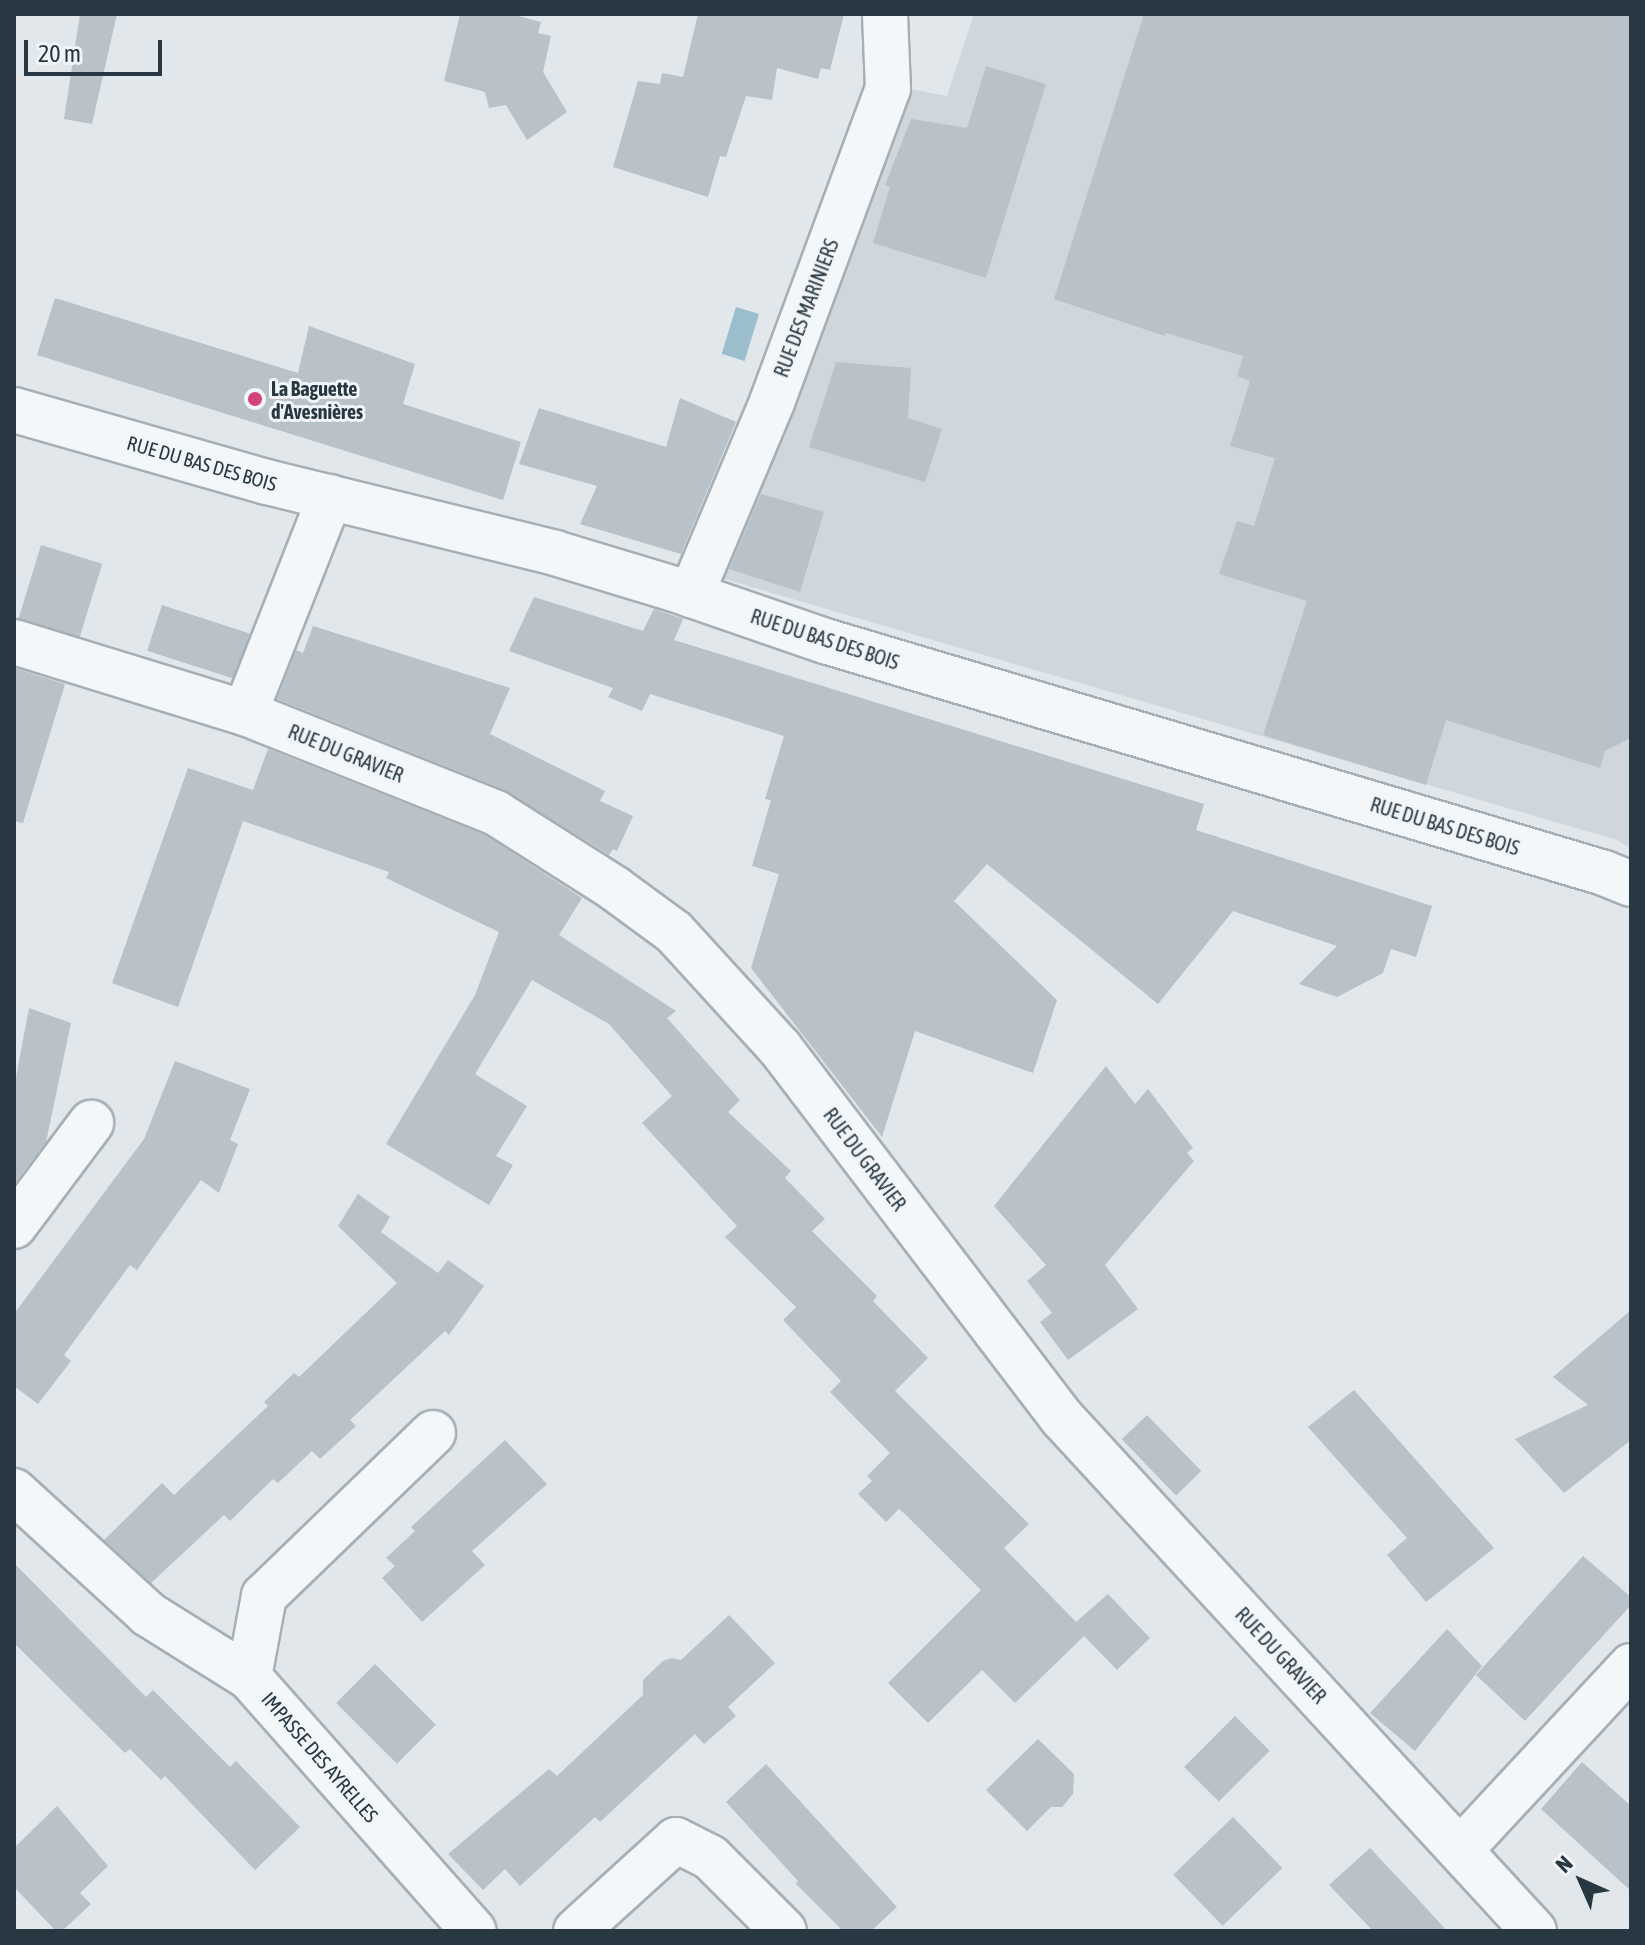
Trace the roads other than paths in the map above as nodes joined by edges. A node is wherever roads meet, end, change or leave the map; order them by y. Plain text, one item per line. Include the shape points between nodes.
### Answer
1 (885, 14) edge
2 (14, 410) edge
3 (330, 497) junction
4 (691, 595) junction
5 (14, 642) edge
6 (245, 713) junction
7 (1631, 884) edge
8 (91, 1123) dead end
9 (14, 1226) edge
10 (433, 1433) dead end
11 (14, 1491) edge
12 (1631, 1666) edge
13 (249, 1677) junction
14 (1461, 1849) junction
15 (474, 1931) edge
16 (576, 1931) edge
17 (784, 1931) edge
18 (1534, 1931) edge

1 - 4 street, RUE DES MARINIERS via 888,89 772,402
2 - 3 street, RUE DU BAS DES BOIS
3 - 4 street, RUE DU BAS DES BOIS via 555,553
3 - 6 street
4 - 7 street, RUE DU BAS DES BOIS via 825,641
5 - 6 street, RUE DU GRAVIER
6 - 14 street, RUE DU GRAVIER via 496,813 674,932 780,1048 1062,1418
8 - 9 street
10 - 13 street, IMPASSE DES AYRELLES via 264,1596
11 - 13 street via 148,1614
12 - 14 street
13 - 15 street, IMPASSE DES AYRELLES
14 - 18 street, RUE DU GRAVIER
16 - 17 street via 676,1840 711,1858

